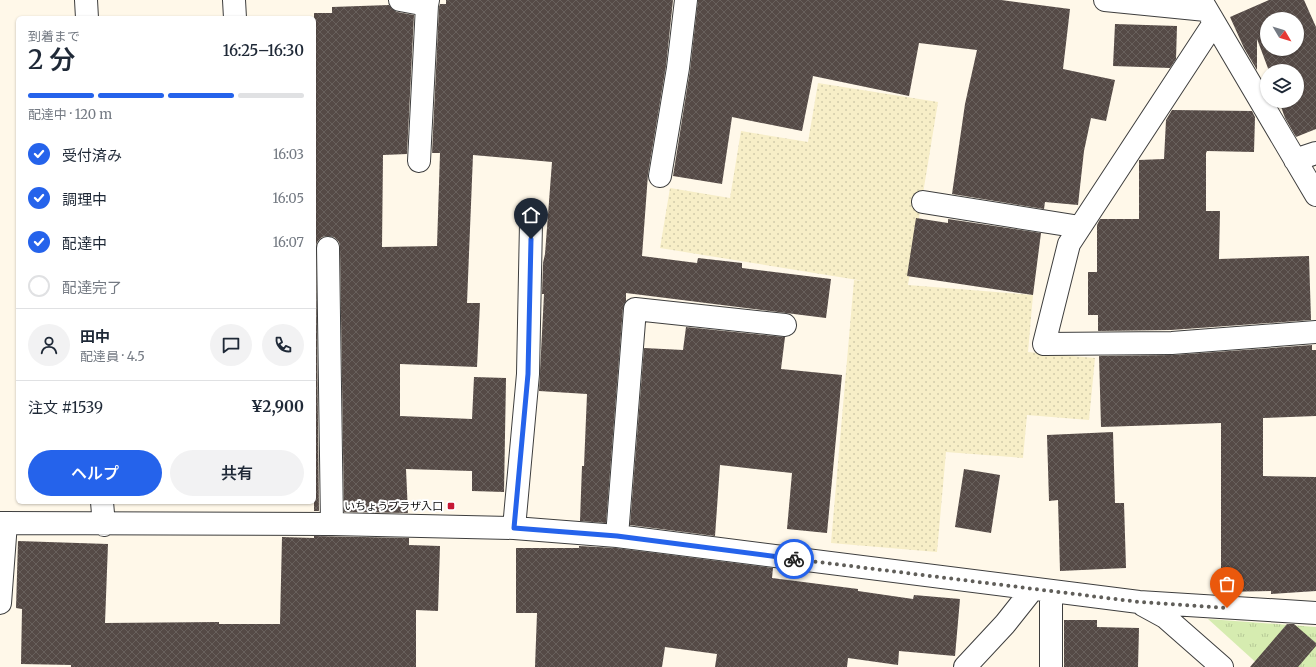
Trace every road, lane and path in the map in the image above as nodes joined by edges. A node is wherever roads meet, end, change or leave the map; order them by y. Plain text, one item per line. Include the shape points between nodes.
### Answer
1 (86, 0) edge
2 (234, 0) edge
3 (400, 0) edge
4 (686, 0) edge
5 (1105, 0) edge
6 (428, 2) edge
7 (1207, 11) edge
8 (87, 16) edge
9 (235, 16) edge
10 (1316, 153) edge
11 (1295, 160) junction
12 (419, 161) dead end
13 (660, 176) dead end
14 (1316, 195) edge
15 (923, 202) dead end
16 (531, 224) dead end
17 (1080, 227) junction
18 (328, 248) dead end
19 (785, 325) dead end
20 (1316, 332) edge
21 (102, 504) edge
22 (3, 523) edge
23 (332, 524) junction
24 (104, 525) junction
25 (514, 528) junction
26 (617, 536) junction
27 (1041, 591) junction
28 (1139, 602) junction
29 (0, 603) edge
30 (1316, 614) edge
31 (965, 667) edge
32 (1051, 667) edge
33 (1222, 667) edge

1 - 8 street
2 - 9 street
3 - 6 street
4 - 13 street via 678,68
5 - 7 street
6 - 12 street
7 - 11 street
7 - 17 street
10 - 11 street
11 - 14 street
15 - 17 street
16 - 25 street via 528,374
17 - 20 street via 1069,244 1044,344 1172,343
18 - 23 street
19 - 26 street via 636,309
21 - 24 street
22 - 24 street
22 - 29 street
23 - 24 street
23 - 25 street
25 - 26 street
26 - 27 street
27 - 28 street
27 - 31 street via 1005,624
27 - 32 street
28 - 30 street
28 - 33 street via 1165,617

